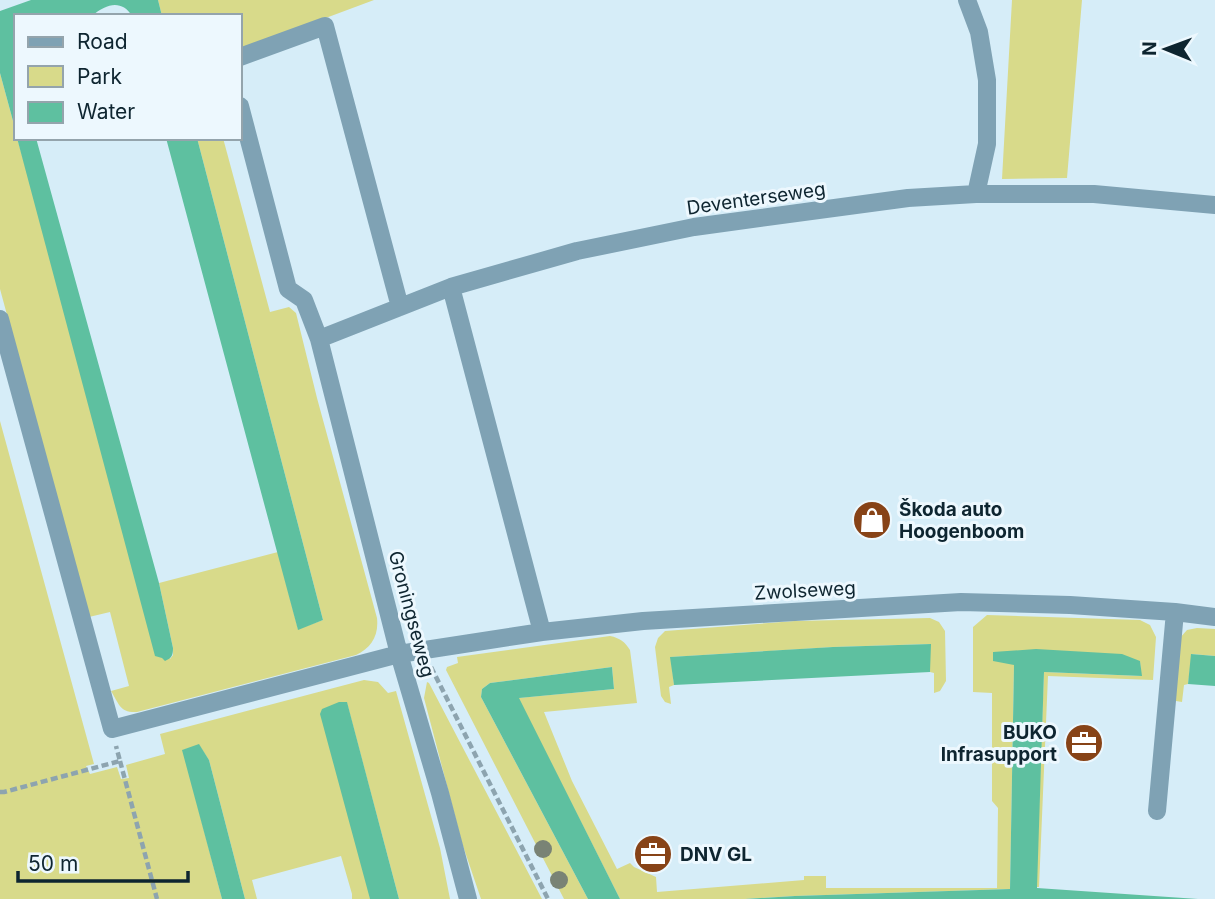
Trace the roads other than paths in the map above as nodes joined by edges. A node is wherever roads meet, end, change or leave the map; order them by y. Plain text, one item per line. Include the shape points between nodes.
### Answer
1 (967, 0) edge
2 (242, 56) edge
3 (242, 114) edge
4 (976, 194) junction
5 (1215, 205) edge
6 (451, 288) junction
7 (400, 307) junction
8 (0, 319) edge
9 (319, 339) junction
10 (1175, 612) junction
11 (1215, 617) edge
12 (542, 632) junction
13 (400, 654) junction
14 (1157, 811) dead end
15 (468, 899) edge

1 - 4 street via 979,32 987,80 987,144
2 - 7 street via 325,26
3 - 9 street, Groningseweg via 288,289 304,300
4 - 5 street, Deventerseweg via 1094,194
4 - 6 street, Deventerseweg via 908,198 694,227 577,251
6 - 7 street, Deventerseweg
6 - 12 street
7 - 9 street, Deventerseweg
8 - 13 street, Zwolseweg via 112,729
9 - 13 street, Groningseweg
10 - 11 street, Zwolseweg
10 - 12 street, Zwolseweg via 961,602 643,621
10 - 14 street
12 - 13 street, Zwolseweg
13 - 15 street, Groningseweg

